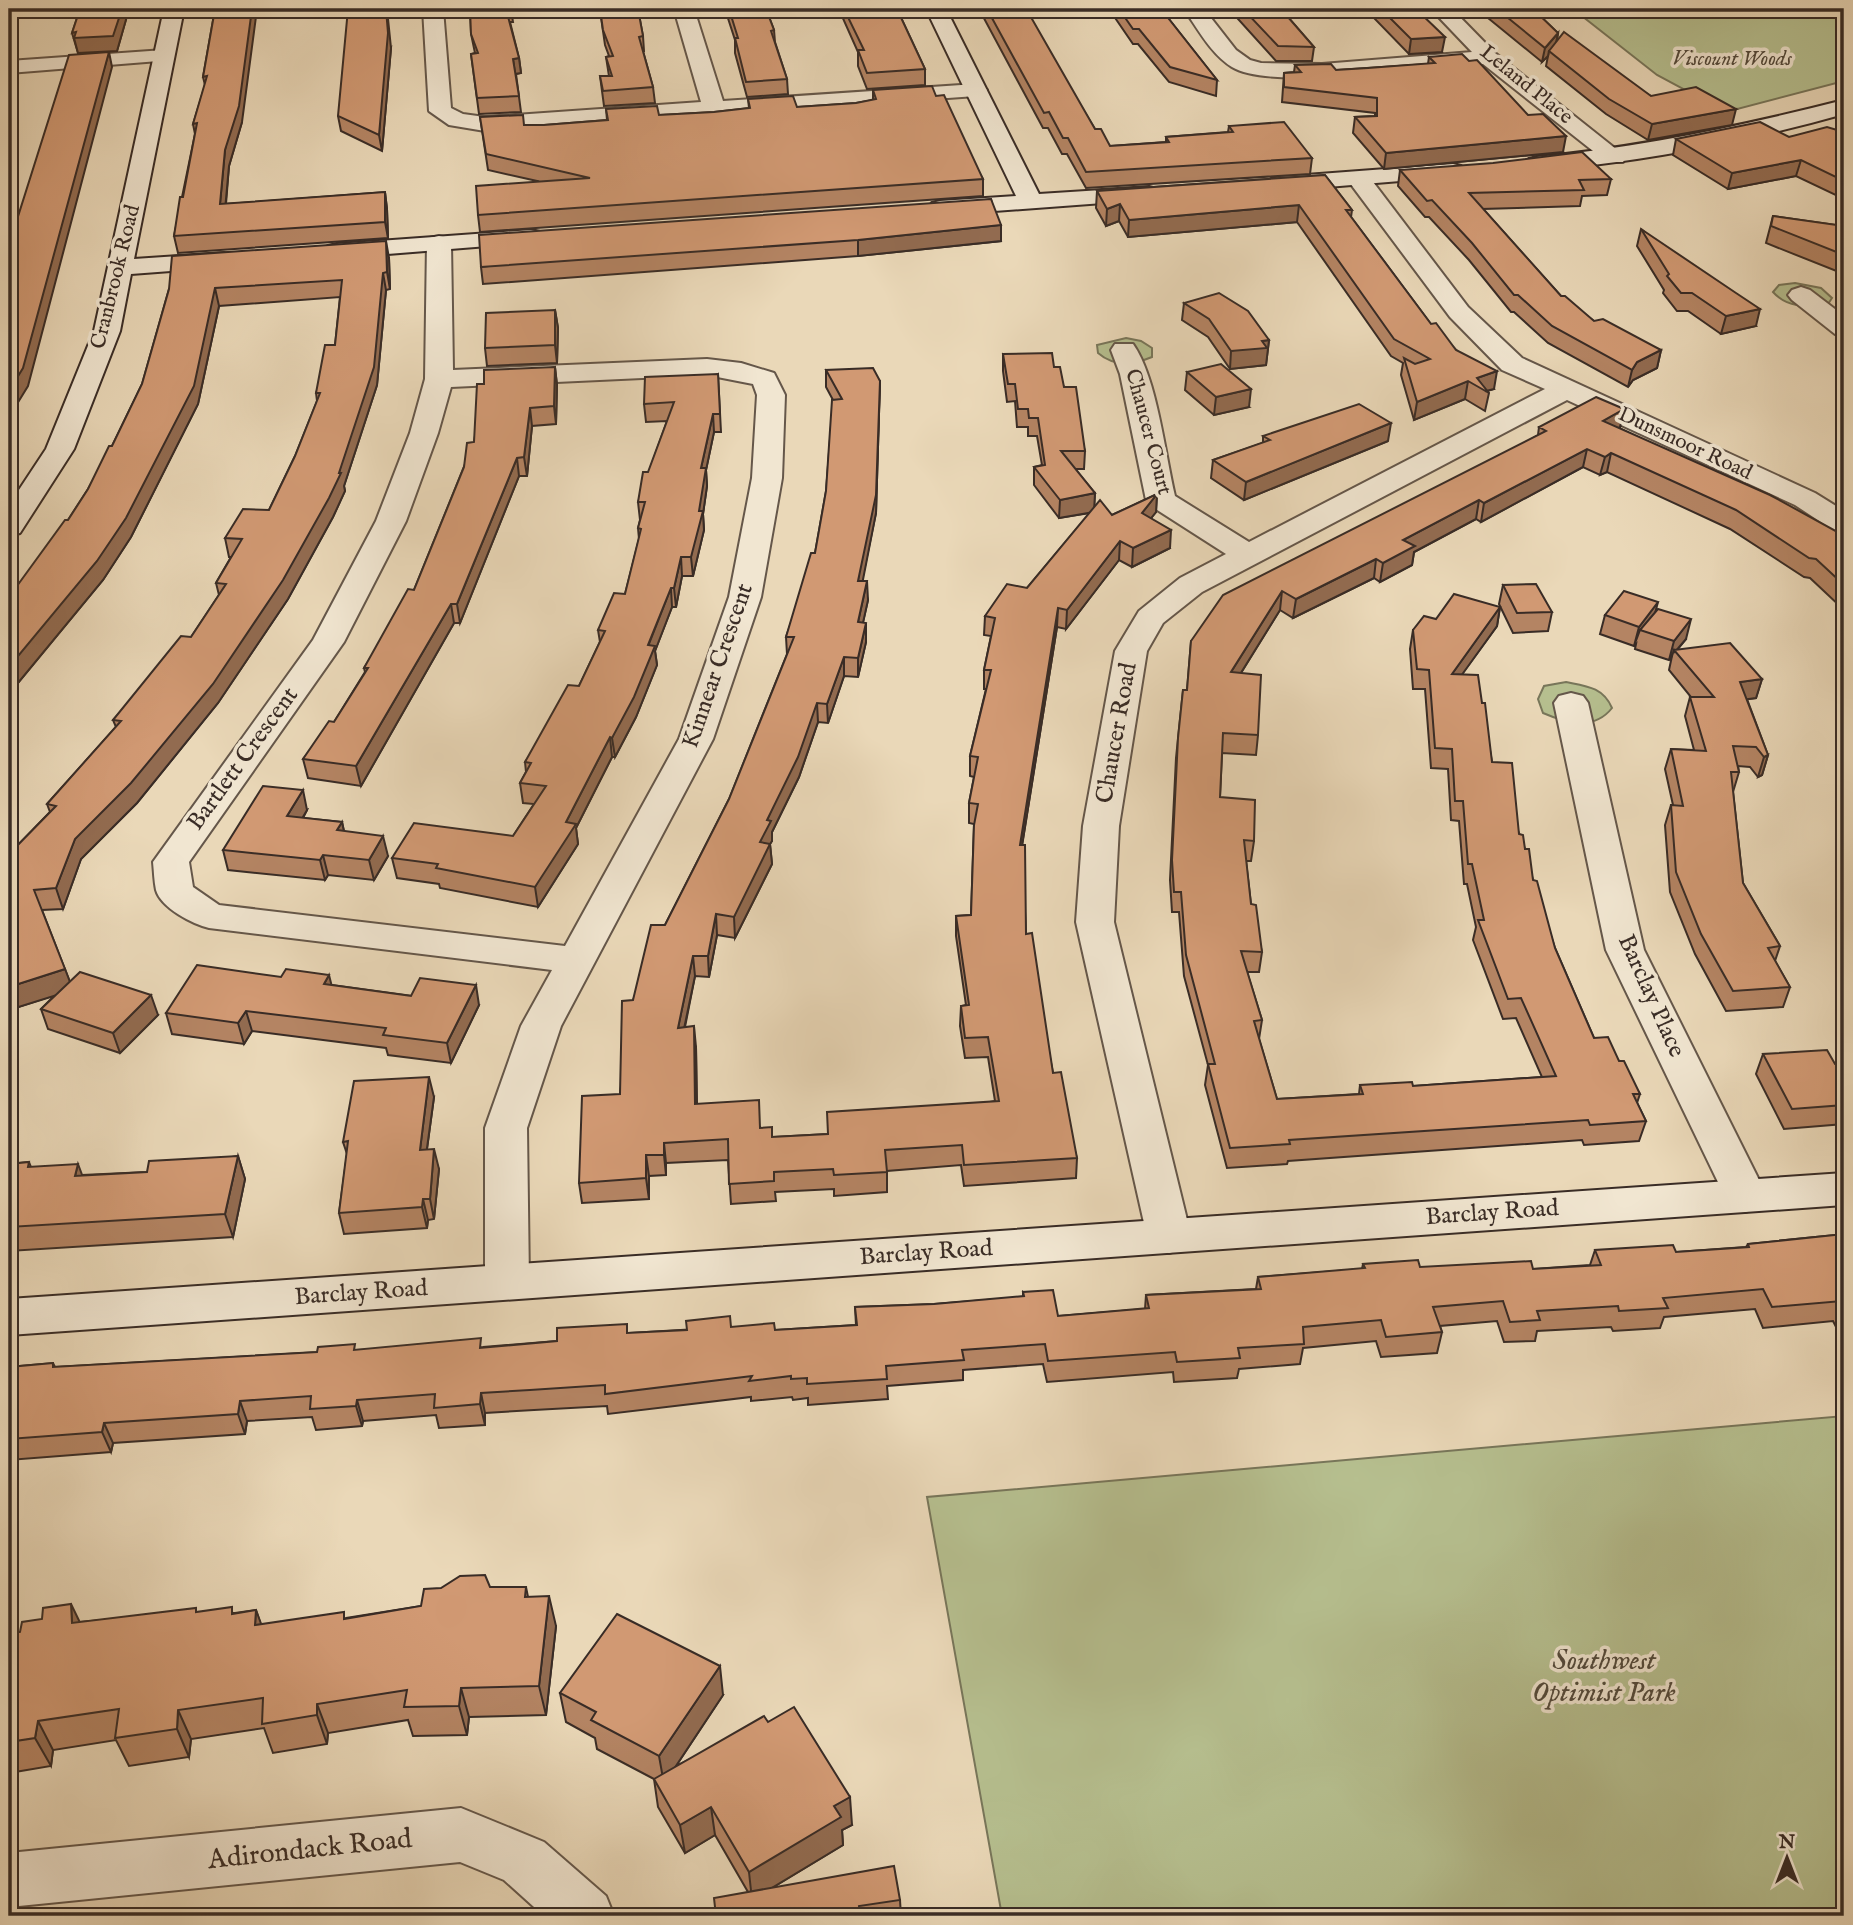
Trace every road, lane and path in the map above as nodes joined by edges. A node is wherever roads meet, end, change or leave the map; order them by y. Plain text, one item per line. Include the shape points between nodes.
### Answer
1 (174, 9) edge
2 (433, 9) edge
3 (684, 9) edge
4 (936, 9) edge
5 (1194, 9) edge
6 (1441, 9) edge
7 (164, 56) junction
8 (1488, 57) junction
9 (9, 67) edge
10 (976, 90) junction
11 (1844, 107) edge
12 (714, 108) junction
13 (1797, 121) junction
14 (1833, 136) edge
15 (1615, 157) junction
16 (1508, 166) edge
17 (1481, 168) edge
18 (1359, 179) junction
19 (1262, 186) edge
20 (1169, 192) edge
21 (1031, 202) junction
22 (921, 209) edge
23 (549, 235) edge
24 (439, 243) junction
25 (313, 253) edge
26 (246, 258) edge
27 (122, 267) junction
28 (1801, 295) dead end
29 (1844, 328) edge
30 (1124, 349) dead end
31 (439, 379) junction
32 (1566, 389) junction
33 (1844, 524) edge
34 (9, 527) edge
35 (1248, 555) junction
36 (1572, 703) dead end
37 (577, 960) junction
38 (1844, 1189) edge
39 (1745, 1196) junction
40 (1169, 1236) junction
41 (507, 1282) junction
42 (9, 1317) edge
43 (9, 1880) edge
44 (586, 1916) edge

1 - 7 street, Cranbrook Road
2 - 12 street via 440,111 457,120 485,124
3 - 12 street
4 - 10 street
5 - 8 street via 1232,58 1245,66 1298,70
6 - 8 street, Leland Place
7 - 9 street
7 - 27 street, Cranbrook Road
8 - 15 street, Leland Place
10 - 12 street
10 - 21 street
11 - 13 street
13 - 14 street
13 - 15 street via 1711,142
15 - 16 street
17 - 18 street
18 - 19 street
18 - 32 street, Dunsmoor Road via 1460,312 1512,364
20 - 21 street
21 - 22 street
23 - 24 street
24 - 25 street
24 - 31 street, Bartlett Crescent
26 - 27 street
27 - 34 street, Cranbrook Road via 107,331 60,449
28 - 29 street
30 - 35 street, Chaucer Court via 1134,374 1161,500
31 - 37 street, Kinnear Crescent via 707,367 764,379 771,395 768,478 745,597 728,649 696,739
31 - 37 street, Bartlett Crescent via 391,521 328,642 171,862 175,892 209,916
32 - 33 street, Dunsmoor Road via 1805,499
32 - 35 street, Chaucer Road
35 - 40 street, Chaucer Road via 1191,585 1150,618 1131,651 1101,826 1095,922
36 - 39 street, Barclay Place via 1625,950
37 - 41 street, Kinnear Crescent via 541,1026 506,1128
38 - 39 street, Barclay Road
39 - 40 street, Barclay Road
40 - 41 street, Barclay Road
41 - 42 street, Barclay Road
43 - 44 street, Adirondack Road via 461,1835 524,1861

